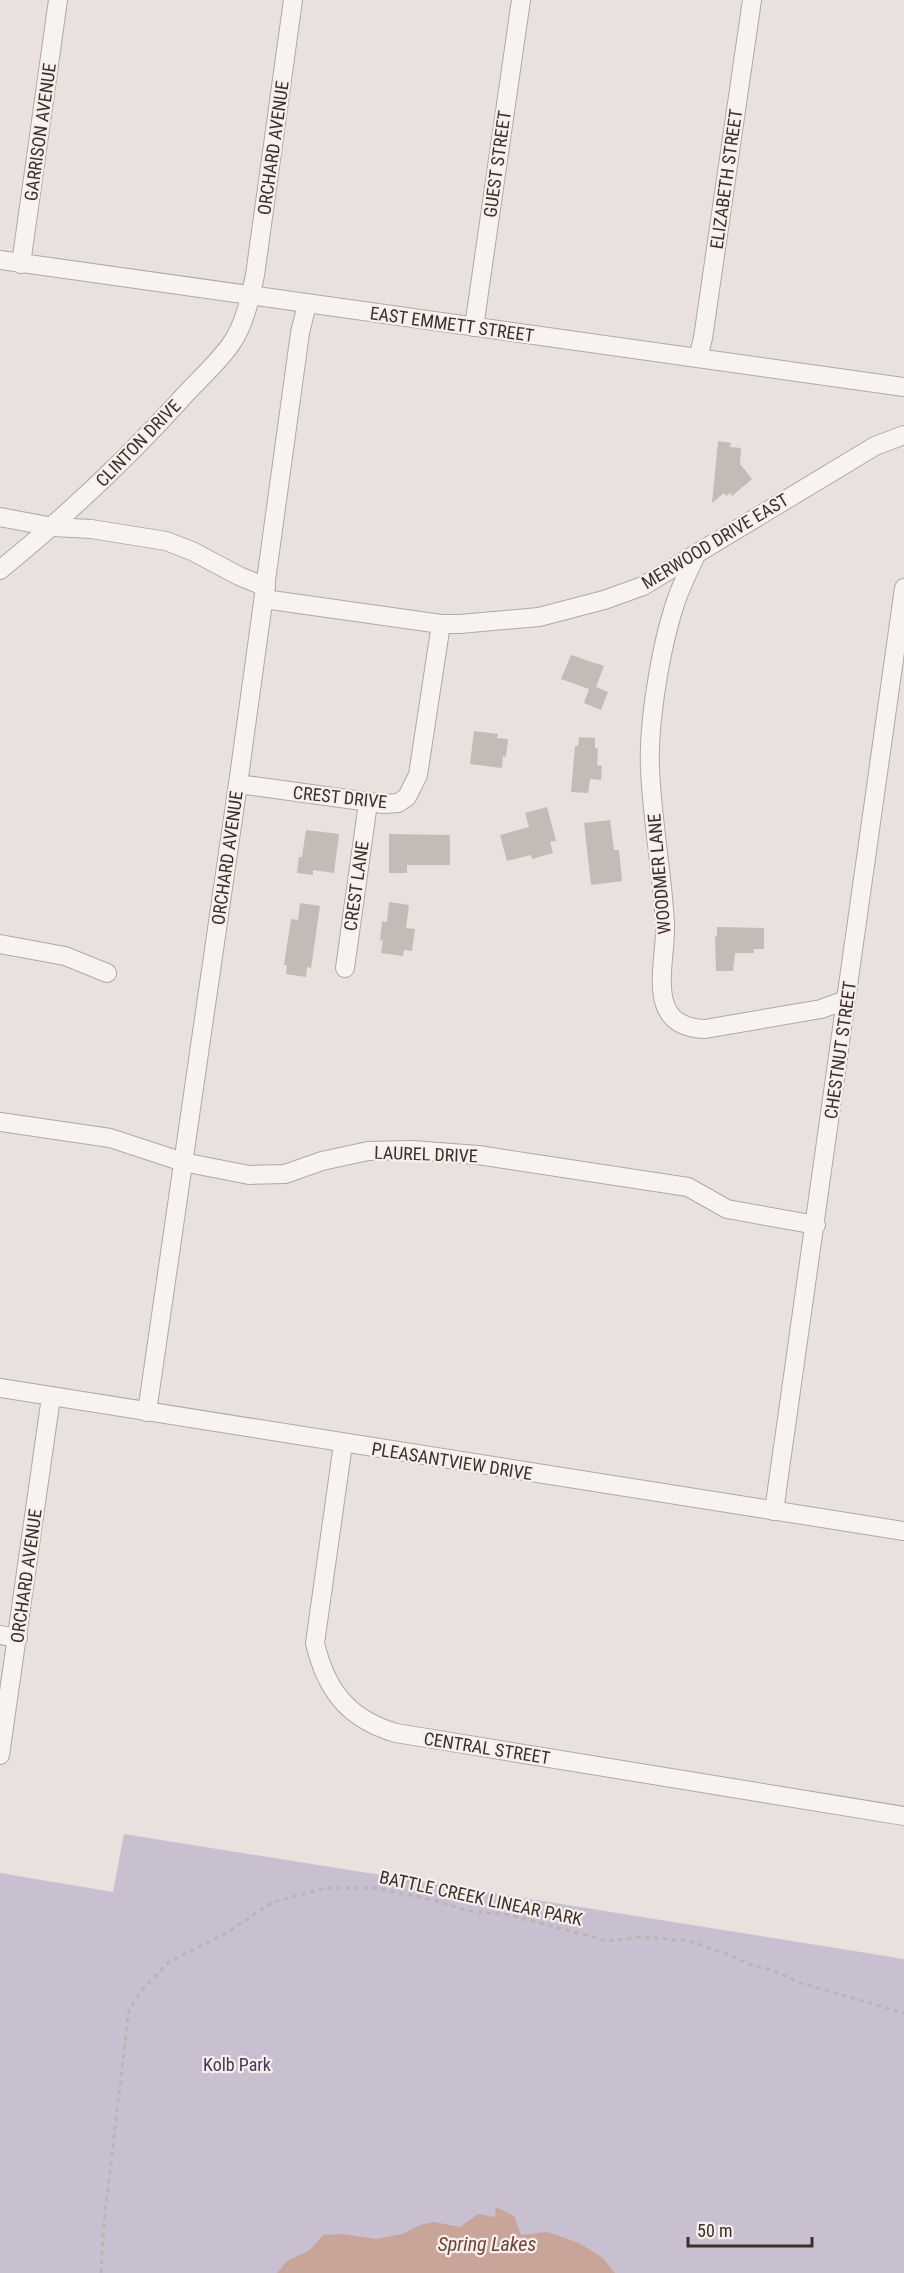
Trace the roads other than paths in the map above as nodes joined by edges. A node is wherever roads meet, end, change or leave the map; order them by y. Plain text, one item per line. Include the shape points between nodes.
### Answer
1 (58, 0) edge
2 (293, 0) edge
3 (521, 0) edge
4 (752, 0) edge
5 (0, 260) edge
6 (21, 264) junction
7 (251, 296) junction
8 (307, 304) junction
9 (474, 327) junction
10 (698, 358) junction
11 (904, 387) edge
12 (904, 435) edge
13 (0, 517) edge
14 (53, 527) junction
15 (696, 555) junction
16 (0, 570) edge
17 (904, 588) edge
18 (265, 593) junction
19 (441, 624) junction
20 (238, 784) junction
21 (368, 803) junction
22 (0, 944) edge
23 (345, 968) dead end
24 (107, 973) dead end
25 (846, 1000) junction
26 (0, 1122) edge
27 (183, 1162) junction
28 (816, 1225) junction
29 (0, 1388) edge
30 (51, 1397) junction
31 (147, 1412) junction
32 (343, 1444) junction
33 (774, 1511) junction
34 (904, 1532) edge
35 (9, 1636) edge
36 (0, 1755) edge
37 (904, 1816) edge

1 - 6 street, GARRISON AVENUE
2 - 7 street, ORCHARD AVENUE
3 - 9 street, GUEST STREET
4 - 10 street, ELIZABETH STREET
5 - 6 street, EAST EMMETT STREET
6 - 7 street, EAST EMMETT STREET
7 - 8 street, EAST EMMETT STREET
7 - 14 street, CLINTON DRIVE via 231,344 164,418
8 - 9 street, EAST EMMETT STREET
8 - 18 street, ORCHARD AVENUE
9 - 10 street, EAST EMMETT STREET
10 - 11 street, EAST EMMETT STREET
12 - 15 street, MERWOOD DRIVE EAST via 876,446
13 - 14 street, MERWOOD DRIVE EAST
14 - 16 street, CLINTON DRIVE
14 - 18 street, MERWOOD DRIVE EAST via 166,541 192,551
15 - 19 street, MERWOOD DRIVE EAST via 643,586 604,600 539,617
15 - 25 street, WOODMER LANE via 676,601 652,722 650,766 665,924 662,1000 669,1012 690,1029 822,1010
17 - 25 street, CHESTNUT STREET
18 - 19 street, MERWOOD DRIVE EAST
18 - 20 street, ORCHARD AVENUE
19 - 21 street, CREST DRIVE via 414,786 398,803
20 - 21 street, CREST DRIVE
20 - 27 street, ORCHARD AVENUE
21 - 23 street, CREST LANE
22 - 24 street via 65,956
25 - 28 street, CHESTNUT STREET
26 - 27 street, LAUREL DRIVE via 110,1138
27 - 28 street, LAUREL DRIVE via 237,1173 285,1174 368,1151 478,1155 688,1187 727,1209
27 - 31 street, ORCHARD AVENUE
28 - 33 street, CHESTNUT STREET
29 - 30 street, PLEASANTVIEW DRIVE
30 - 31 street, PLEASANTVIEW DRIVE
30 - 35 street, ORCHARD AVENUE
31 - 32 street, PLEASANTVIEW DRIVE
32 - 33 street, PLEASANTVIEW DRIVE
32 - 37 street, CENTRAL STREET via 315,1643 321,1668 336,1694 374,1726 396,1733
33 - 34 street, PLEASANTVIEW DRIVE
35 - 36 street, ORCHARD AVENUE

